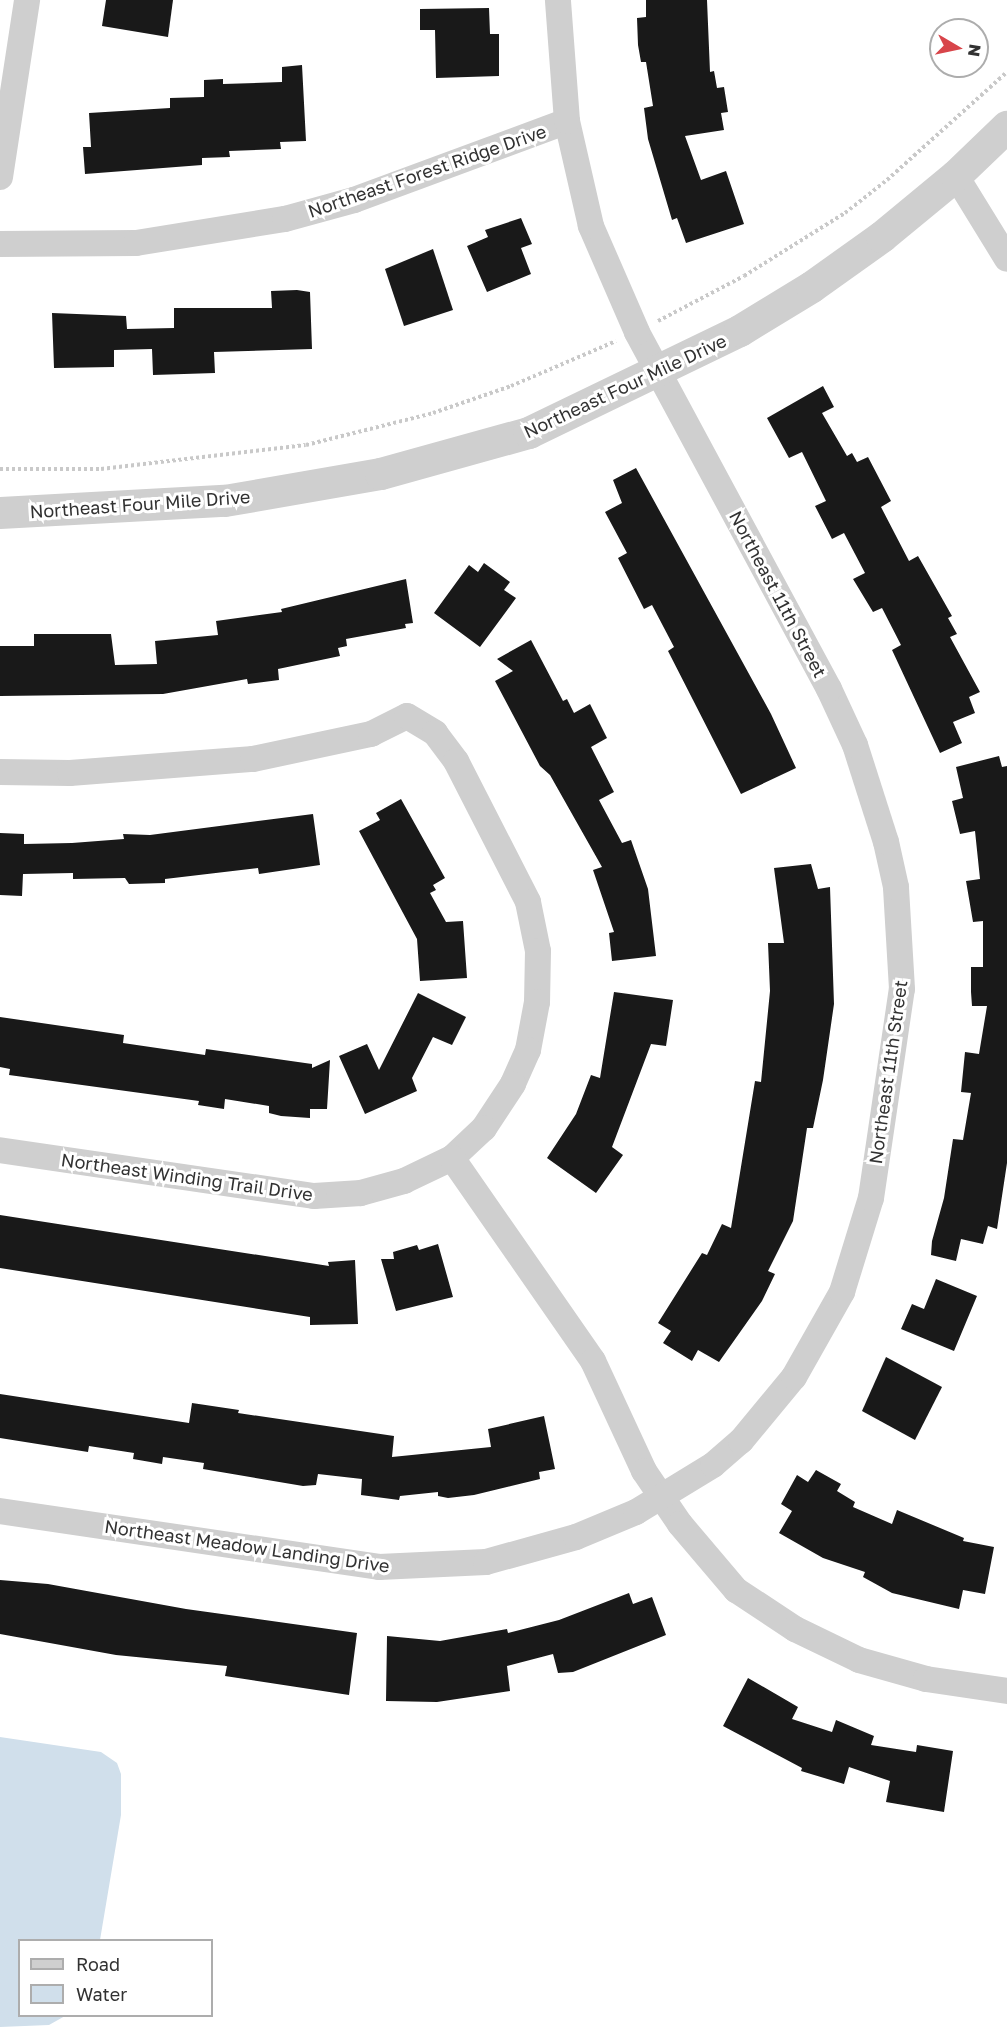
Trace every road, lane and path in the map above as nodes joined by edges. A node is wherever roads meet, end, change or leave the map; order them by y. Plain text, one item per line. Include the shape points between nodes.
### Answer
1 (27, 0) edge
2 (558, 0) edge
3 (1007, 72) edge
4 (567, 121) junction
5 (1007, 127) edge
6 (956, 176) junction
7 (0, 177) edge
8 (0, 244) edge
9 (1007, 259) edge
10 (637, 332) junction
11 (658, 373) junction
12 (0, 470) edge
13 (0, 513) edge
14 (0, 772) edge
15 (0, 1150) edge
16 (452, 1158) junction
17 (663, 1499) junction
18 (0, 1511) edge
19 (1007, 1691) edge

1 - 7 street
2 - 4 street, Northeast 11th Street
3 - 10 path via 845,213 744,276
4 - 8 street, Northeast Forest Ridge Drive via 354,200 285,219 136,243
4 - 10 street, Northeast 11th Street via 591,226
5 - 6 street, Northeast Four Mile Drive
6 - 9 street
6 - 11 street, Northeast Four Mile Drive via 812,287 740,331
10 - 11 street, Northeast 11th Street
10 - 12 path via 531,378 433,413 306,445 101,470
11 - 13 street, Northeast Four Mile Drive via 529,433 381,474 225,501
11 - 17 street, Northeast 11th Street via 829,689 855,745 875,801 896,887 902,980 871,1198 843,1292 794,1377 765,1415 713,1465
14 - 16 street, Northeast Winding Trail Drive via 70,773 253,759 371,734 407,716 435,733 456,761 528,902 538,951 537,1002 528,1050 513,1084 484,1128
15 - 16 street, Northeast Winding Trail Drive via 314,1196 361,1193 404,1181
16 - 17 street via 593,1361 638,1461
17 - 18 street, Northeast Meadow Landing Drive via 576,1537 486,1562 441,1567 379,1567
17 - 19 street via 736,1590 795,1629 826,1646 894,1672

